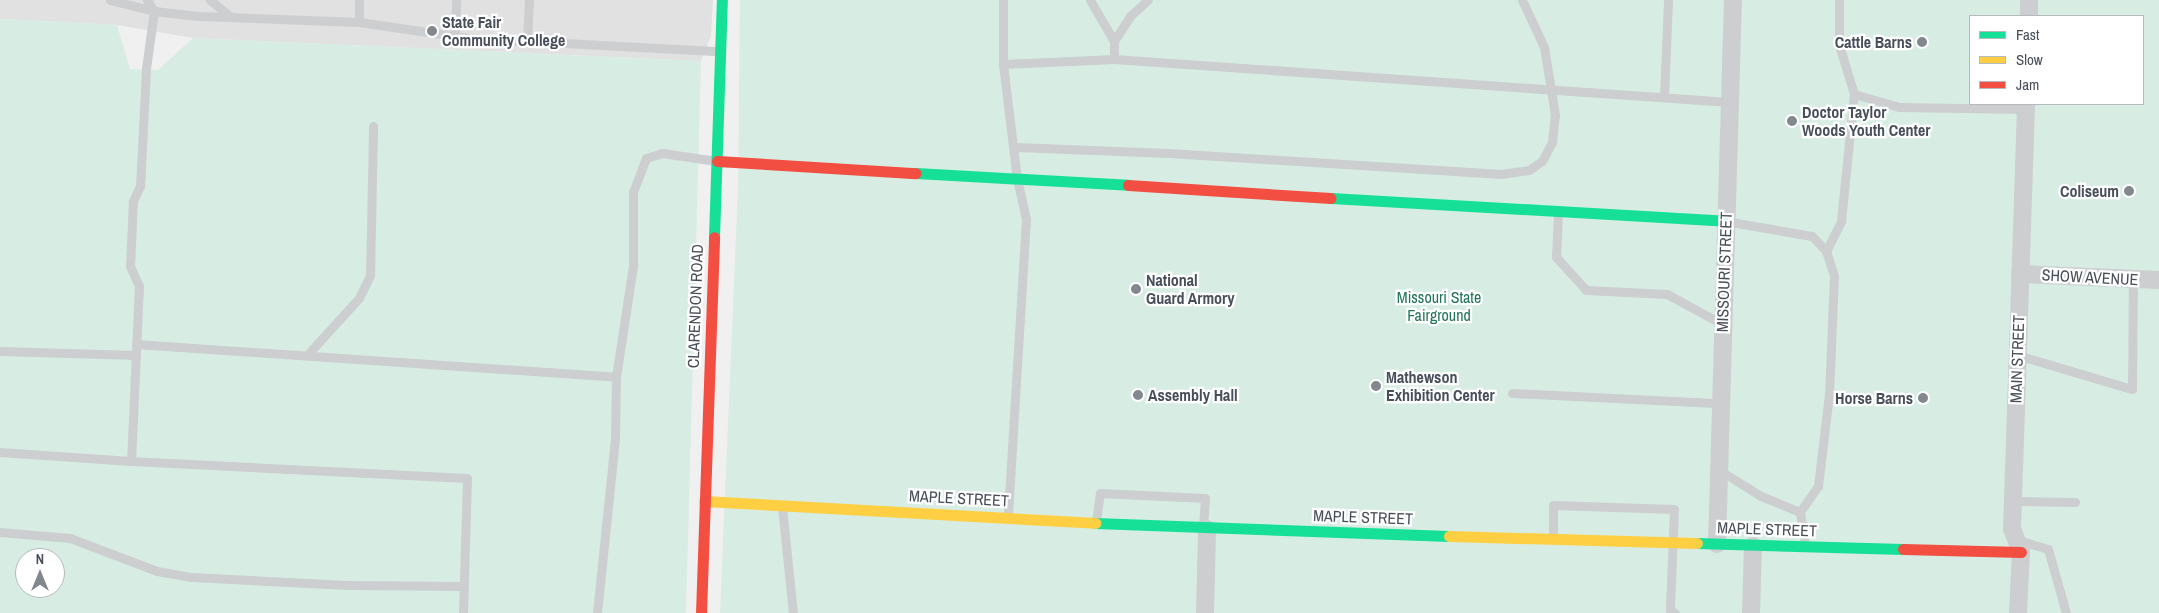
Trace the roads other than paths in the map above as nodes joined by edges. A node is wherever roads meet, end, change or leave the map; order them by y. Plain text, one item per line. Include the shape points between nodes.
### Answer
1 (110, 0) edge
2 (147, 0) edge
3 (210, 0) edge
4 (359, 0) edge
5 (456, 0) edge
6 (529, 0) edge
7 (722, 0) edge
8 (1003, 0) edge
9 (1090, 0) edge
10 (1148, 0) edge
11 (1522, 0) edge
12 (1668, 0) edge
13 (1733, 0) edge
14 (1839, 0) edge
15 (2030, 0) edge
16 (154, 11) junction
17 (2029, 15) edge
18 (231, 17) junction
19 (358, 22) junction
20 (455, 36) junction
21 (527, 41) junction
22 (1114, 41) junction
23 (720, 51) junction
24 (1114, 60) junction
25 (1003, 64) junction
26 (1550, 87) junction
27 (1854, 94) junction
28 (1664, 96) junction
29 (1729, 102) junction
30 (2026, 106) edge
31 (373, 126) dead end
32 (1013, 147) junction
33 (717, 161) junction
34 (1017, 179) junction
35 (1558, 211) junction
36 (1725, 221) junction
37 (1826, 250) junction
38 (2020, 274) junction
39 (2133, 279) junction
40 (2159, 280) edge
41 (1722, 324) junction
42 (136, 344) junction
43 (0, 351) edge
44 (308, 354) junction
45 (136, 355) junction
46 (2017, 355) junction
47 (616, 377) junction
48 (1512, 393) dead end
49 (1720, 403) junction
50 (0, 452) edge
51 (131, 461) junction
52 (1719, 469) junction
53 (704, 501) junction
54 (2012, 501) junction
55 (2075, 502) dead end
56 (782, 504) junction
57 (1800, 512) junction
58 (1008, 517) junction
59 (1096, 522) junction
60 (1205, 529) junction
61 (0, 532) edge
62 (1553, 539) junction
63 (1674, 543) junction
64 (1717, 544) junction
65 (1753, 546) junction
66 (2018, 546) junction
67 (1806, 547) junction
68 (464, 586) junction
69 (463, 613) edge
70 (597, 613) edge
71 (702, 613) edge
72 (793, 613) edge
73 (1205, 613) edge
74 (1675, 613) edge
75 (1751, 613) edge
76 (2018, 613) edge
77 (2066, 613) edge

1 - 16 lane
2 - 16 lane
3 - 18 lane
4 - 19 lane
5 - 20 lane
6 - 21 lane
7 - 23 street, CLARENDON ROAD
8 - 25 lane
9 - 22 lane
10 - 22 lane via 1130,16
11 - 26 lane via 1544,47
12 - 28 lane
13 - 29 street, MISSOURI STREET
14 - 27 lane via 1839,45
15 - 17 street
16 - 18 lane
16 - 42 lane via 146,69 140,186 132,211 130,266 138,286
18 - 19 lane
19 - 20 lane
20 - 21 lane
21 - 23 lane
22 - 24 lane
23 - 33 street, CLARENDON ROAD
24 - 25 lane
24 - 26 lane
25 - 32 lane
26 - 28 lane
26 - 32 lane via 1556,115 1552,142 1542,161 1530,170 1501,174 1170,153
27 - 30 lane via 1898,107
27 - 37 lane via 1841,221
28 - 29 lane
29 - 36 street, MISSOURI STREET
30 - 38 street, MAIN STREET
31 - 44 lane via 370,275 358,298
32 - 34 lane
33 - 34 street
33 - 47 lane via 662,153 646,158 633,192 633,266
33 - 53 street, CLARENDON ROAD
34 - 35 street
34 - 58 lane via 1026,219
35 - 36 street
35 - 41 lane via 1556,257 1586,290 1667,294
36 - 37 lane via 1812,236
36 - 41 street, MISSOURI STREET
37 - 57 lane via 1834,276 1829,394 1818,486
38 - 39 street, SHOW AVENUE
38 - 46 street, MAIN STREET
39 - 40 street, SHOW AVENUE
39 - 46 lane via 2132,389
41 - 49 street, MISSOURI STREET
42 - 44 lane
42 - 45 lane
43 - 45 lane
44 - 47 lane
45 - 51 lane
46 - 54 street, MAIN STREET
47 - 70 lane via 615,439
48 - 49 lane
49 - 52 street, MISSOURI STREET
50 - 51 lane
51 - 68 lane via 467,478
52 - 57 lane via 1761,496
52 - 64 street, MISSOURI STREET
53 - 56 street, MAPLE STREET
53 - 71 street, CLARENDON ROAD
54 - 55 lane
54 - 66 street, MAIN STREET via 2012,529
56 - 58 street, MAPLE STREET
56 - 72 lane
57 - 67 lane
58 - 59 street, MAPLE STREET
59 - 60 street, MAPLE STREET
59 - 60 lane via 1100,493 1205,498
60 - 62 street, MAPLE STREET
60 - 73 street
61 - 68 lane via 70,538 157,571 192,577 346,585
62 - 63 street, MAPLE STREET
62 - 63 lane via 1553,505 1562,505 1674,509
63 - 64 street, MAPLE STREET
63 - 74 lane via 1670,610
64 - 65 street, MAPLE STREET
65 - 67 street, MAPLE STREET
65 - 75 street
66 - 67 street, MAPLE STREET
66 - 76 street, MAIN STREET
66 - 77 lane via 2048,549
68 - 69 lane

